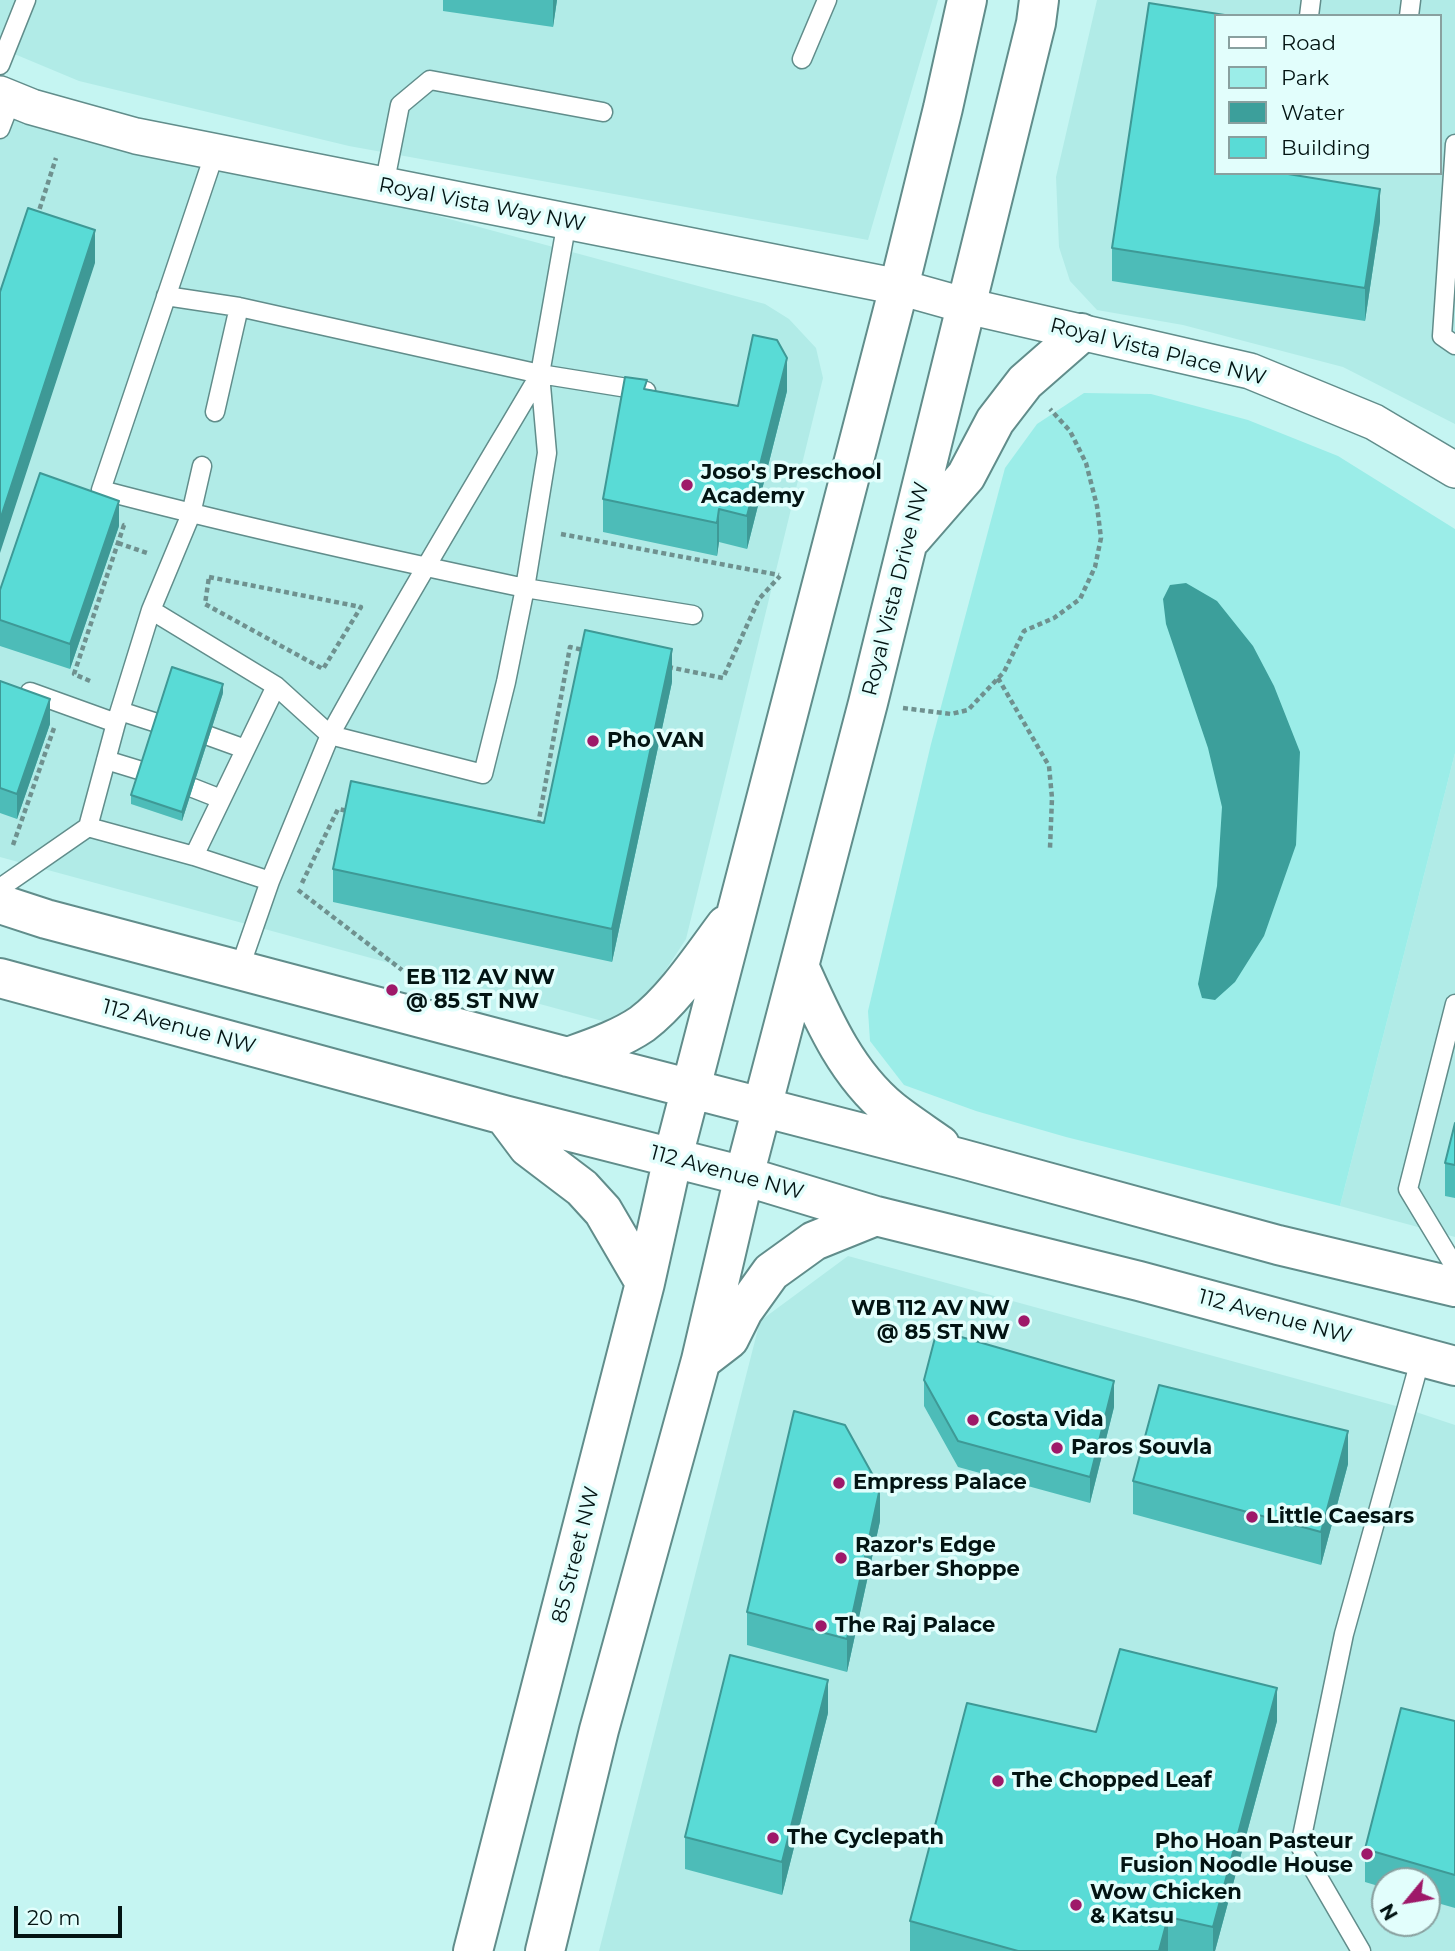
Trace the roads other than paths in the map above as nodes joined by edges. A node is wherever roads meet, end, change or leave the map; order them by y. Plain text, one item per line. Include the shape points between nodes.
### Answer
1 (26, 0) edge
2 (827, 0) edge
3 (967, 0) edge
4 (1040, 0) edge
5 (802, 59) dead end
6 (0, 65) edge
7 (4, 107) edge
8 (603, 112) dead end
9 (1455, 142) edge
10 (215, 152) junction
11 (384, 186) junction
12 (567, 221) junction
13 (899, 287) junction
14 (166, 296) junction
15 (967, 306) junction
16 (239, 307) junction
17 (1081, 333) junction
18 (1455, 345) edge
19 (540, 374) junction
20 (664, 394) edge
21 (215, 412) dead end
22 (202, 466) dead end
23 (1455, 470) edge
24 (191, 514) junction
25 (908, 542) junction
26 (426, 567) junction
27 (525, 588) junction
28 (151, 610) junction
29 (694, 615) dead end
30 (276, 686) junction
31 (21, 688) edge
32 (118, 717) junction
33 (157, 723) edge
34 (330, 735) junction
35 (209, 736) edge
36 (245, 749) junction
37 (106, 760) junction
38 (142, 771) edge
39 (192, 788) edge
40 (221, 799) junction
41 (88, 827) junction
42 (194, 856) junction
43 (270, 881) junction
44 (0, 888) edge
45 (0, 904) edge
46 (736, 912) junction
47 (800, 968) junction
48 (239, 970) junction
49 (0, 978) edge
50 (1455, 1004) edge
51 (568, 1057) junction
52 (691, 1088) junction
53 (762, 1106) junction
54 (504, 1115) junction
55 (673, 1157) junction
56 (958, 1158) junction
57 (744, 1176) junction
58 (876, 1216) junction
59 (1455, 1266) edge
60 (645, 1283) junction
61 (1455, 1287) edge
62 (701, 1360) junction
63 (1438, 1361) edge
64 (473, 1951) edge
65 (545, 1951) edge
66 (1361, 1951) edge

1 - 6 lane
2 - 5 lane
3 - 13 street
4 - 15 street, Royal Vista Drive NW
7 - 10 street, Royal Vista Way NW via 32,107
8 - 11 lane via 430,80 400,105
9 - 18 lane via 1442,336
10 - 11 street, Royal Vista Way NW
10 - 14 lane
11 - 12 street, Royal Vista Way NW
12 - 13 street, Royal Vista Way NW
12 - 19 lane
13 - 15 street, Royal Vista Way NW
13 - 46 street
14 - 16 lane
14 - 24 lane via 101,489
15 - 17 street, Royal Vista Place NW
15 - 25 street, Royal Vista Drive NW
16 - 19 lane
16 - 21 lane
17 - 23 street, Royal Vista Place NW via 1250,371 1374,422
17 - 25 street via 1025,382 995,421 966,476
19 - 20 lane
19 - 26 lane
19 - 27 lane via 547,453
22 - 24 lane
24 - 26 lane
24 - 28 lane
25 - 47 street, Royal Vista Drive NW
26 - 27 lane
26 - 34 lane
27 - 29 lane
27 - 34 lane via 483,774
28 - 30 lane
28 - 32 lane
30 - 34 lane
30 - 36 lane
31 - 32 lane
32 - 33 lane
32 - 37 lane
34 - 43 lane
35 - 36 lane
36 - 40 lane
37 - 38 lane
37 - 41 lane
39 - 40 lane
40 - 42 lane
41 - 42 lane
41 - 44 lane
42 - 43 lane
43 - 48 lane
45 - 48 street
46 - 51 street via 642,1024
46 - 52 street
47 - 53 street, Royal Vista Drive NW
47 - 56 street via 832,1035 865,1085 890,1110
48 - 51 street
49 - 54 street, 112 Avenue NW
50 - 59 lane via 1408,1189
51 - 52 street
52 - 53 street
52 - 55 street
53 - 56 street
53 - 57 street, Royal Vista Drive NW
54 - 55 street, 112 Avenue NW
54 - 60 street via 528,1147 582,1188 603,1211
55 - 57 street, 112 Avenue NW
55 - 60 street, 85 Street NW
56 - 61 street via 1278,1245
57 - 58 street, 112 Avenue NW
57 - 62 street
58 - 62 street via 814,1241 771,1272 729,1339
58 - 63 street, 112 Avenue NW via 1139,1280
60 - 64 street, 85 Street NW
62 - 65 street via 599,1730
63 - 66 lane via 1344,1634 1300,1846

